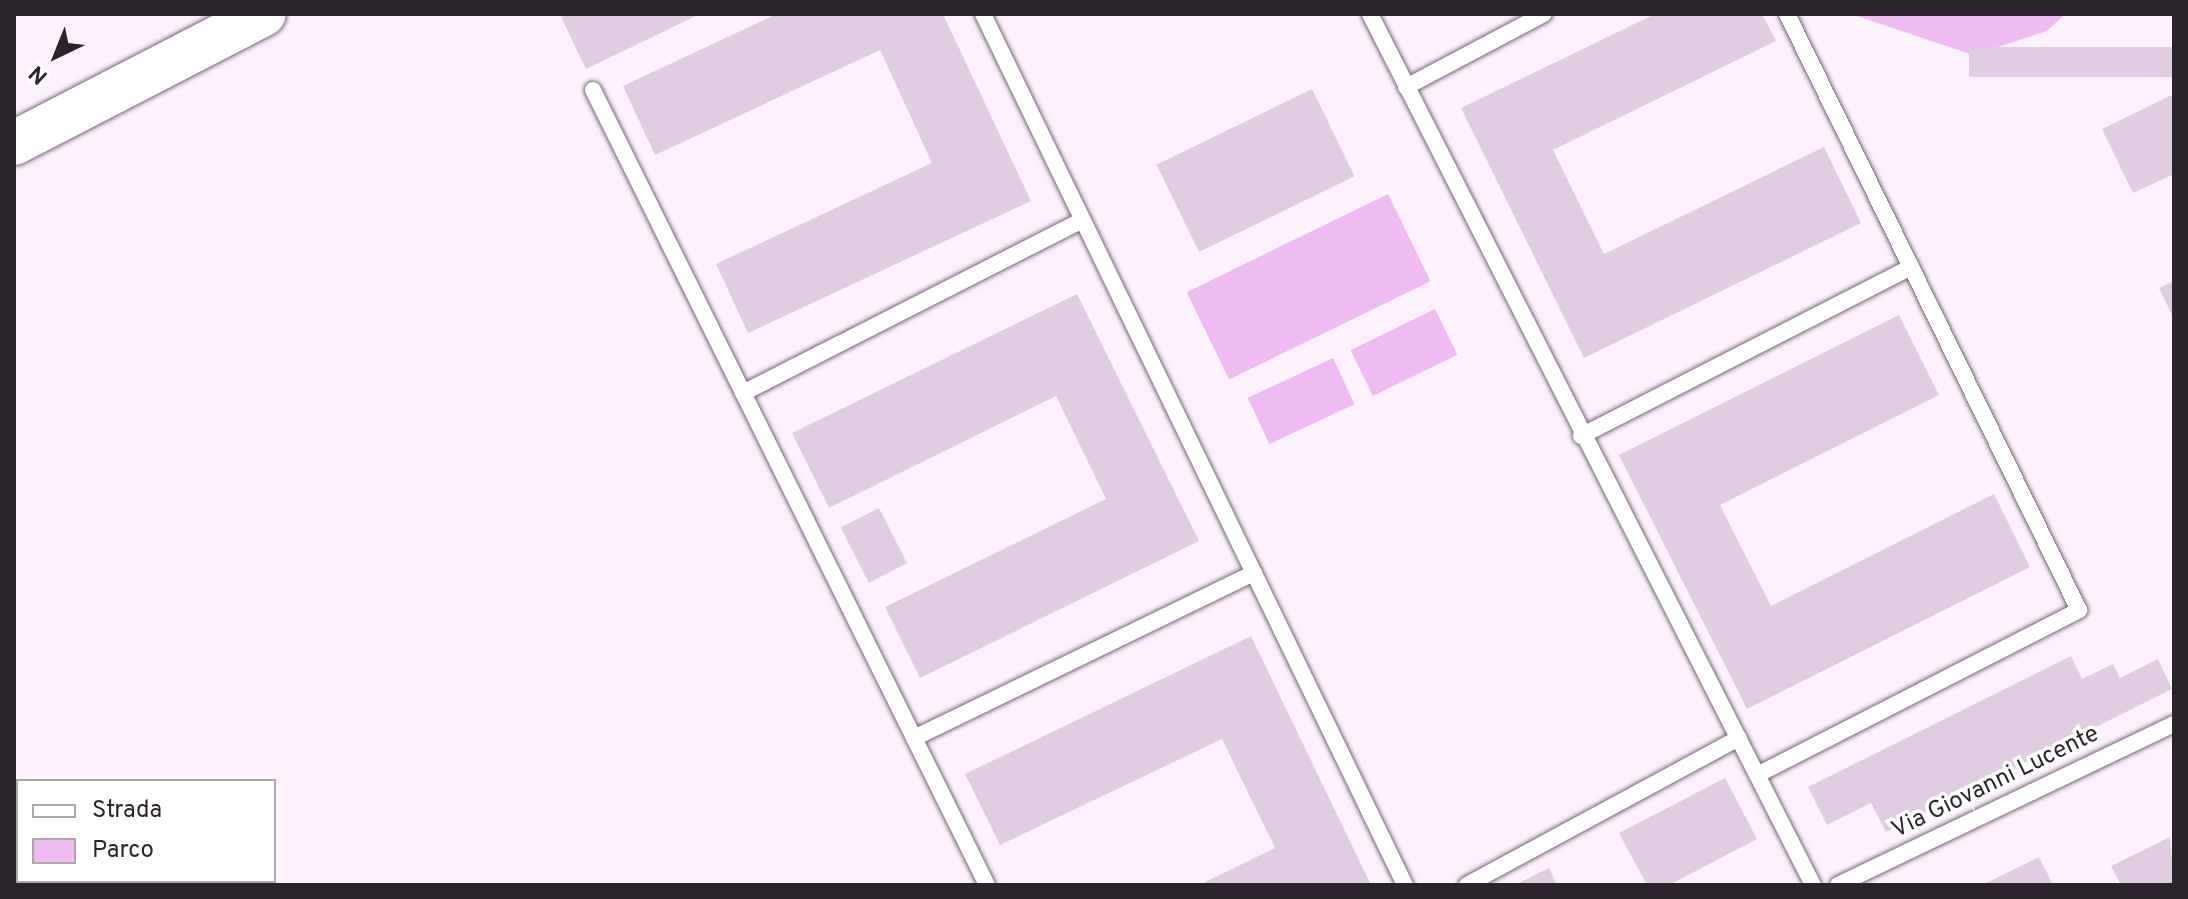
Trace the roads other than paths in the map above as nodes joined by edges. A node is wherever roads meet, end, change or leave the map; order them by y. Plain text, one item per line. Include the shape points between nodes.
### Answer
1 (264, 14) edge
2 (983, 14) edge
3 (1370, 14) edge
4 (1544, 14) edge
5 (1787, 14) edge
6 (1406, 87) junction
7 (593, 90) dead end
8 (14, 143) edge
9 (1083, 220) junction
10 (1911, 267) junction
11 (743, 393) junction
12 (1581, 436) junction
13 (1254, 573) junction
14 (2174, 724) edge
15 (914, 738) junction
16 (1739, 738) junction
17 (1757, 775) junction
18 (987, 885) edge
19 (1405, 885) edge
20 (1467, 885) edge
21 (1813, 885) edge
22 (1838, 885) edge

1 - 8 street
2 - 9 lane
3 - 6 lane
4 - 6 lane
5 - 10 lane
6 - 12 lane
7 - 11 lane
9 - 11 lane
9 - 13 lane
10 - 12 lane
10 - 17 lane via 2079,610
11 - 15 lane
12 - 16 lane
13 - 15 lane
13 - 19 lane
14 - 22 lane, Via Giovanni Lucente
15 - 18 lane
16 - 17 lane
16 - 20 lane
17 - 21 lane

